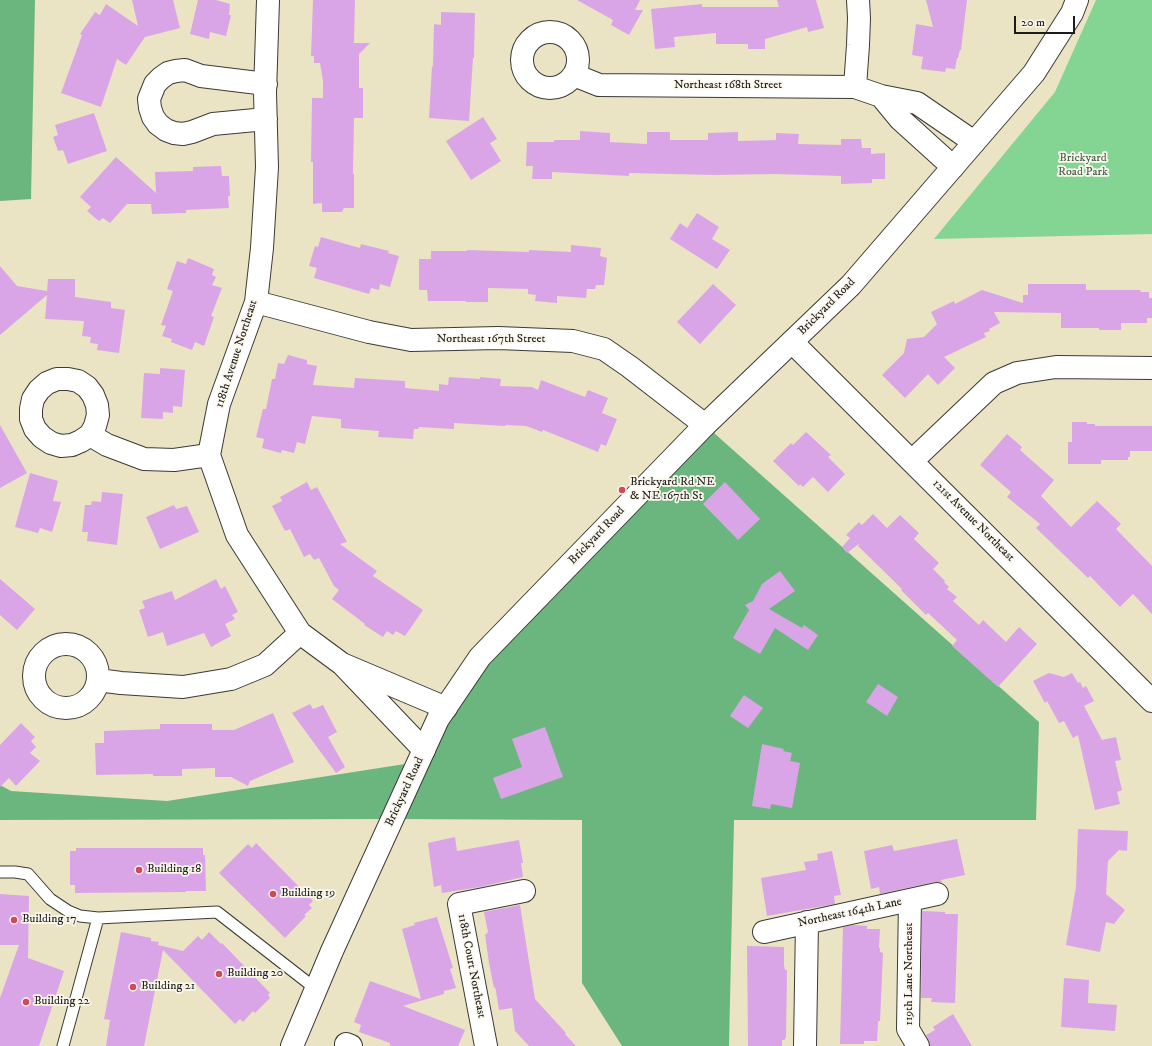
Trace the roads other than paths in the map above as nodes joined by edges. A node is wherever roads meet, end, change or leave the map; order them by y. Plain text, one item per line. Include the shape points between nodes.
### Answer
1 (268, 0) edge
2 (858, 0) edge
3 (1077, 0) edge
4 (574, 75) dead end
5 (266, 84) junction
6 (854, 87) junction
7 (881, 96) junction
8 (266, 119) junction
9 (974, 142) junction
10 (953, 167) junction
11 (256, 302) junction
12 (792, 342) junction
13 (1152, 368) edge
14 (705, 424) junction
15 (90, 435) dead end
16 (209, 454) junction
17 (912, 461) junction
18 (300, 633) junction
19 (342, 664) junction
20 (98, 680) dead end
21 (1152, 702) edge
22 (446, 708) junction
23 (424, 750) junction
24 (0, 872) edge
25 (524, 891) dead end
26 (937, 894) dead end
27 (910, 900) junction
28 (98, 918) junction
29 (807, 922) junction
30 (764, 932) dead end
31 (316, 989) junction
32 (63, 1046) edge
33 (292, 1046) edge
34 (486, 1046) edge
35 (805, 1046) edge
36 (918, 1046) edge

1 - 5 street, 118th Avenue Northeast
2 - 6 street via 858,45
3 - 9 street, Brickyard Road via 1034,73
4 - 6 street, Northeast 168th Street via 599,85
5 - 8 street, 118th Avenue Northeast
5 - 8 street via 201,76 184,70 176,71 168,73 155,84 149,99 155,121 174,133 192,132 213,124
6 - 7 street, Northeast 168th Street
7 - 9 street, Northeast 168th Street via 917,103
7 - 10 street via 900,119
8 - 11 street, 118th Avenue Northeast via 267,168
9 - 10 street, Brickyard Road
10 - 12 street, Brickyard Road via 851,285
11 - 14 street, Northeast 167th Street via 369,332 412,340 498,338 573,341 604,349
11 - 16 street, 118th Avenue Northeast via 219,404
12 - 14 street, Brickyard Road
12 - 17 street, 121st Avenue Northeast
13 - 17 street via 1056,367 1017,373 994,383
14 - 22 street, Brickyard Road via 480,657
15 - 16 street via 107,445 144,459 174,460
16 - 18 street via 237,535
17 - 21 street, 121st Avenue Northeast
18 - 19 street
18 - 20 street via 265,665 231,678 183,687
19 - 22 street
19 - 23 street
22 - 23 street, Brickyard Road
23 - 31 street, Brickyard Road
24 - 28 lane via 28,874 50,899 68,911 80,916
25 - 34 street, 118th Court Northeast via 459,904
26 - 27 street, Northeast 164th Lane
27 - 29 street, Northeast 164th Lane
27 - 36 street, 119th Lane Northeast via 908,1029
28 - 31 lane via 218,912
28 - 32 lane
29 - 30 street, Northeast 164th Lane
29 - 35 street
31 - 33 street, Brickyard Road

